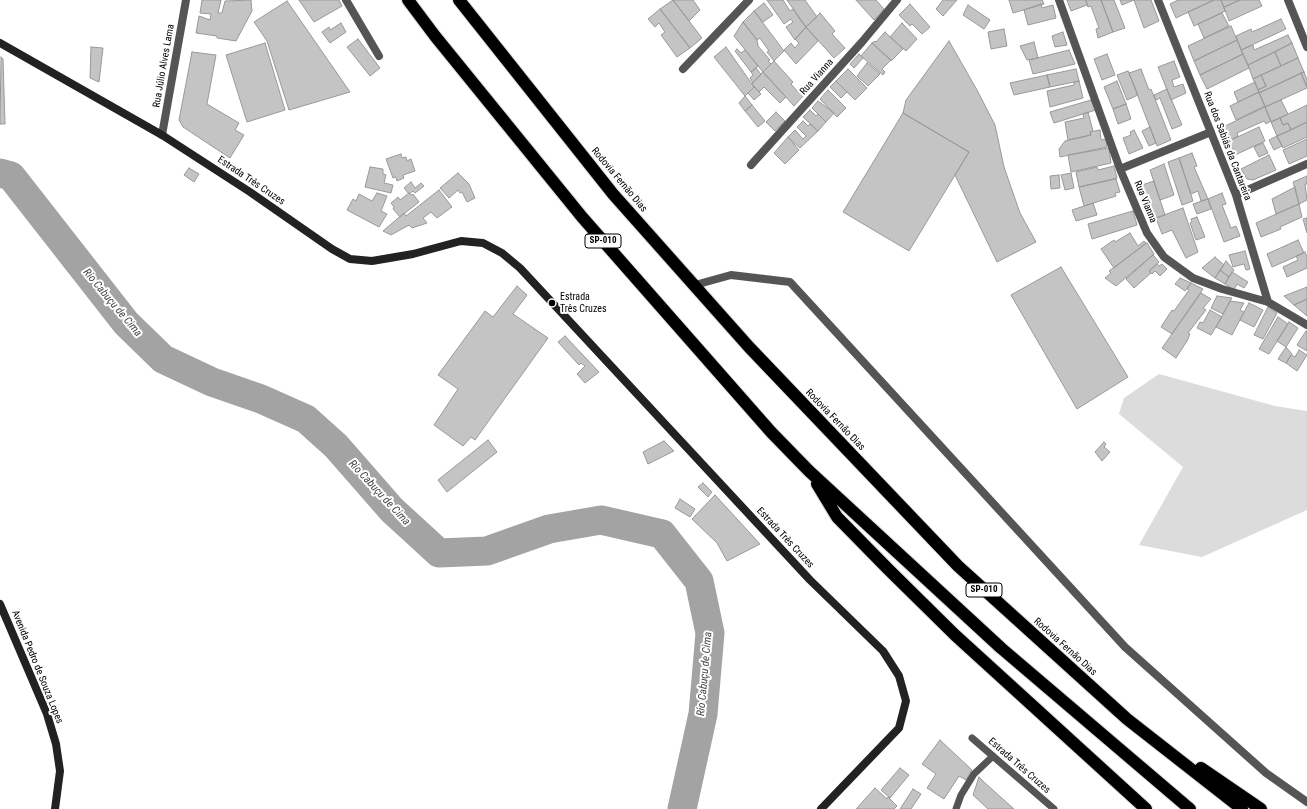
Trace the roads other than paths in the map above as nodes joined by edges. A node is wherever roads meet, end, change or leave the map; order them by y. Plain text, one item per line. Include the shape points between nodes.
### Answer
1 (186, 0) edge
2 (346, 0) edge
3 (408, 0) edge
4 (459, 0) edge
5 (749, 0) edge
6 (897, 0) edge
7 (1060, 0) edge
8 (1158, 0) edge
9 (1288, 0) edge
10 (0, 43) edge
11 (1307, 47) edge
12 (379, 56) dead end
13 (683, 69) dead end
14 (1211, 132) junction
15 (162, 135) junction
16 (1307, 164) edge
17 (751, 165) dead end
18 (1120, 169) junction
19 (1236, 195) junction
20 (695, 285) junction
21 (1268, 302) junction
22 (1307, 325) edge
23 (809, 471) junction
24 (0, 604) edge
25 (1116, 709) junction
26 (972, 738) dead end
27 (993, 756) junction
28 (1307, 802) edge
29 (55, 809) edge
30 (821, 809) edge
31 (956, 809) edge
32 (1054, 809) edge
33 (1146, 809) edge
34 (1190, 809) edge
35 (1242, 809) edge
36 (1261, 809) edge

1 - 15 street, Rua Júlio Alves Lama
2 - 12 street
3 - 23 highway, SP-010 via 582,216 771,432
4 - 20 highway, Rodovia Fernão Dias / SP-010 via 613,194
5 - 13 street
6 - 17 street, Rua Vianna
7 - 18 street, Rua Vianna
8 - 14 street, Rua dos Sabiás da Cantareira
9 - 11 street
10 - 15 main road, Estrada Três Cruzes
14 - 18 street
14 - 19 street, Rua dos Sabiás da Cantareira
15 - 30 main road, Estrada Três Cruzes via 350,259 372,261 414,254 461,241 483,243 502,252 520,268 810,580 883,651 899,676 906,701 899,728
16 - 19 street
18 - 21 street, Rua Vianna via 1146,233 1164,257 1193,278
19 - 21 street, Rua dos Sabiás da Cantareira
20 - 25 highway, Rodovia Fernão Dias / SP-010 via 749,347 958,566
20 - 28 street via 731,275 790,282 1125,647 1266,773
21 - 22 street, Rua Vianna
23 - 33 highway via 837,517 888,569 955,635
23 - 34 highway, SP-010 via 1001,648
24 - 29 main road, Avenida Pedro de Souza Lopes via 47,714 56,744 60,771
25 - 35 highway, Rodovia Fernão Dias / SP-010
25 - 36 highway
26 - 27 lane, Estrada Três Cruzes
27 - 31 lane via 974,774
27 - 32 lane, Estrada Três Cruzes

